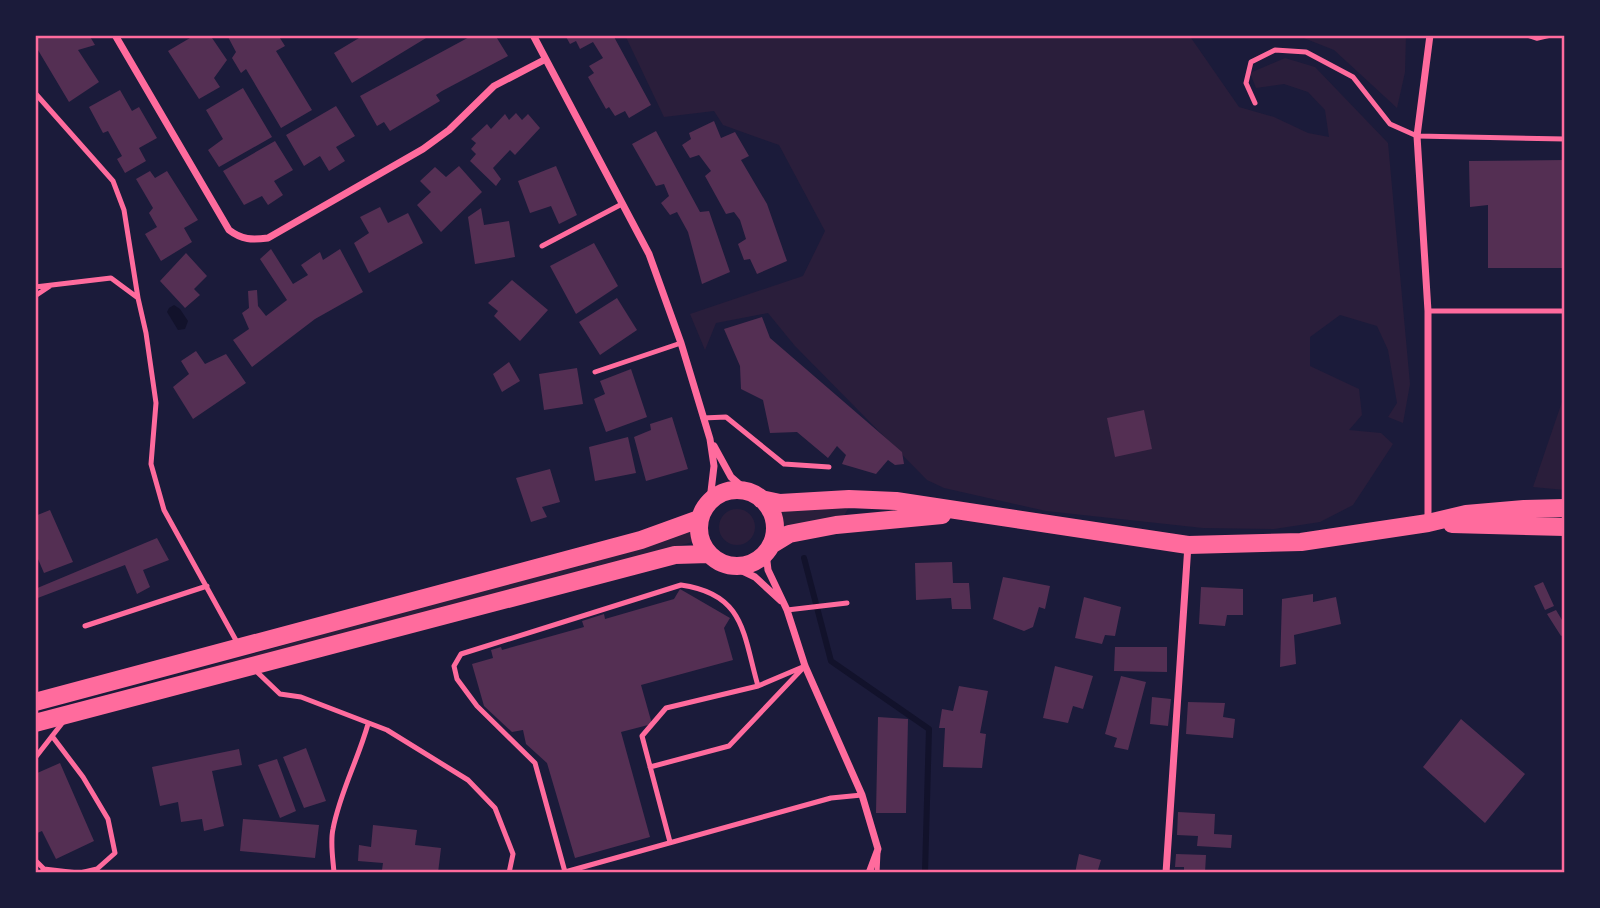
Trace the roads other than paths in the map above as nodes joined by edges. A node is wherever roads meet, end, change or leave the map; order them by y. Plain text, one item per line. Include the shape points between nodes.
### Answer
1 (115, 35) edge
2 (533, 35) edge
3 (1430, 35) edge
4 (544, 60) junction
5 (35, 93) edge
6 (1255, 103) dead end
7 (1416, 136) junction
8 (1565, 139) edge
9 (622, 204) junction
10 (542, 246) dead end
11 (53, 285) junction
12 (35, 287) edge
13 (35, 296) edge
14 (138, 298) junction
15 (1428, 311) junction
16 (1565, 311) edge
17 (681, 343) junction
18 (595, 372) dead end
19 (703, 418) junction
20 (710, 439) junction
21 (829, 467) dead end
22 (754, 495) junction
23 (710, 500) junction
24 (1565, 508) edge
25 (977, 512) junction
26 (699, 519) junction
27 (1428, 523) junction
28 (1565, 527) edge
29 (1188, 545) junction
30 (768, 549) junction
31 (709, 554) junction
32 (732, 566) junction
33 (207, 586) junction
34 (847, 603) dead end
35 (786, 607) junction
36 (85, 626) dead end
37 (239, 647) junction
38 (253, 666) junction
39 (805, 666) junction
40 (758, 687) junction
41 (35, 702) edge
42 (68, 714) junction
43 (35, 723) edge
44 (368, 724) junction
45 (52, 736) junction
46 (35, 758) edge
47 (650, 767) junction
48 (862, 795) junction
49 (670, 842) junction
50 (878, 849) junction
51 (35, 860) edge
52 (42, 871) edge
53 (79, 873) edge
54 (334, 873) edge
55 (509, 873) edge
56 (869, 873) edge
57 (877, 873) edge
58 (1166, 873) edge

1 - 4 street via 229,230 253,240 268,238 423,149 494,86
2 - 4 street
3 - 7 street
4 - 9 street
5 - 14 lane via 113,181 124,210
6 - 7 lane via 1246,83 1251,62 1275,50 1307,52 1353,77 1390,124
7 - 8 lane
7 - 15 street
9 - 10 lane
9 - 17 street via 649,254
11 - 12 lane
11 - 13 lane
11 - 14 lane via 111,278
14 - 33 lane via 156,403 151,464 164,510
15 - 16 lane
15 - 27 street
17 - 18 lane
17 - 19 street
19 - 20 street
19 - 21 lane via 726,417 783,464
20 - 22 street via 731,477
20 - 23 street via 714,466
22 - 23 main road via 734,490
22 - 25 main road via 780,503 896,501
22 - 30 main road via 773,517 775,527
23 - 26 main road
24 - 27 main road via 1465,514
25 - 29 main road
25 - 30 main road via 835,525 789,534
26 - 31 main road via 701,543
26 - 37 main road via 640,540
27 - 28 main road
27 - 29 main road via 1301,542
29 - 58 street
30 - 32 main road via 753,562
30 - 35 street via 768,570
31 - 32 main road
31 - 38 main road via 675,555
32 - 35 street via 755,577
33 - 36 lane
33 - 37 lane
34 - 35 lane
35 - 39 street
37 - 41 main road
38 - 42 main road
38 - 44 lane via 280,694 301,696
39 - 40 lane
39 - 47 lane via 729,746
39 - 48 street
40 - 47 lane via 666,708 642,736
40 - 49 lane via 738,615 729,604 701,588 681,585 461,654 454,666 457,679 477,706 535,763 565,872
42 - 43 main road
42 - 45 lane
44 - 54 lane via 332,832
44 - 55 lane via 387,730 468,780 495,808 513,854
45 - 46 lane
45 - 53 lane via 108,819 116,853 97,869
47 - 49 lane
48 - 49 lane via 831,798
48 - 50 street
50 - 56 street
50 - 57 lane
51 - 52 lane
52 - 53 lane

